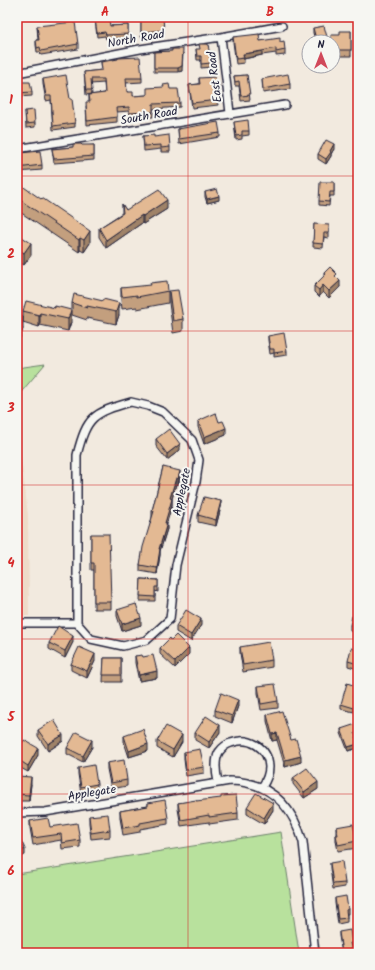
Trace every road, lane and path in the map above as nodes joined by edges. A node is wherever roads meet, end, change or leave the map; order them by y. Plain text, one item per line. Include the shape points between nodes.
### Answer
1 (282, 26) dead end
2 (221, 37) junction
3 (17, 73) edge
4 (285, 105) dead end
5 (230, 113) junction
6 (17, 149) edge
7 (17, 623) edge
8 (77, 623) junction
9 (218, 782) junction
10 (262, 787) junction
11 (17, 813) edge
12 (315, 953) edge

1 - 2 street, North Road
2 - 3 street, North Road via 140,49
2 - 5 street, East Road
4 - 5 street, South Road
5 - 6 street, South Road
7 - 8 street
8 - 8 street, Applegate via 77,456 81,441 87,424 96,415 131,402 148,406 163,412 192,440 199,460 176,565 170,619 147,640 123,646 91,639
9 - 10 street, Applegate via 241,781
9 - 10 street via 216,768 219,752 228,744 247,740 255,743 268,760 268,772
9 - 11 street, Applegate via 45,812
10 - 12 street, Applegate via 286,806 303,842

